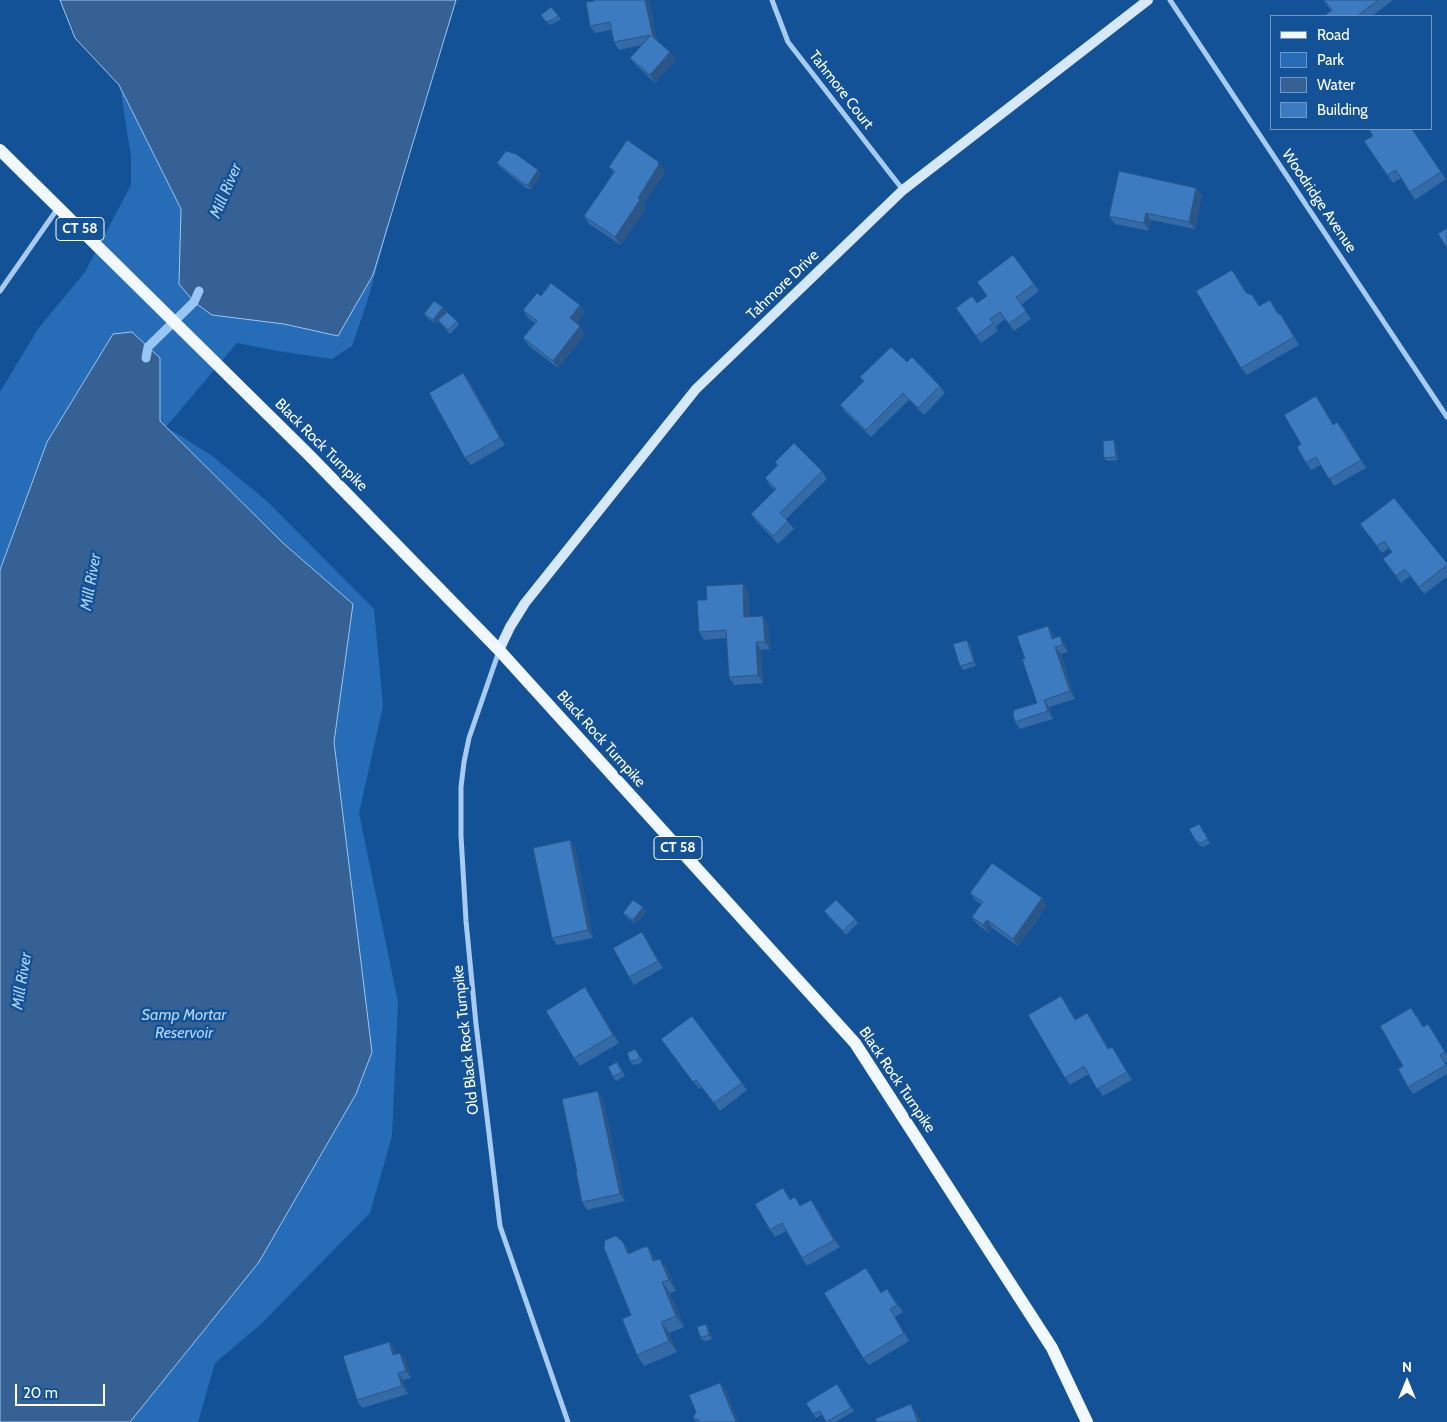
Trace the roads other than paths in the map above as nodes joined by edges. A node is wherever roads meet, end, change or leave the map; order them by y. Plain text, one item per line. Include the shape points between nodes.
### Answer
1 (772, 0) edge
2 (1148, 0) edge
3 (1170, 0) edge
4 (0, 150) edge
5 (903, 190) junction
6 (59, 208) junction
7 (0, 291) edge
8 (1447, 416) edge
9 (499, 650) junction
10 (568, 1422) edge
11 (1087, 1422) edge

1 - 5 street, Tahmore Court via 788,42
2 - 5 street, Tahmore Drive
3 - 8 street, Woodridge Avenue
4 - 6 main road, Black Rock Turnpike / CT 58
5 - 9 street, Tahmore Drive via 696,389 525,603
6 - 7 street
6 - 9 main road, Black Rock Turnpike / CT 58 via 309,455
9 - 10 street, Old Black Rock Turnpike via 464,762 461,836 466,921 500,1226
9 - 11 main road, Black Rock Turnpike / CT 58 via 855,1043 1052,1348

